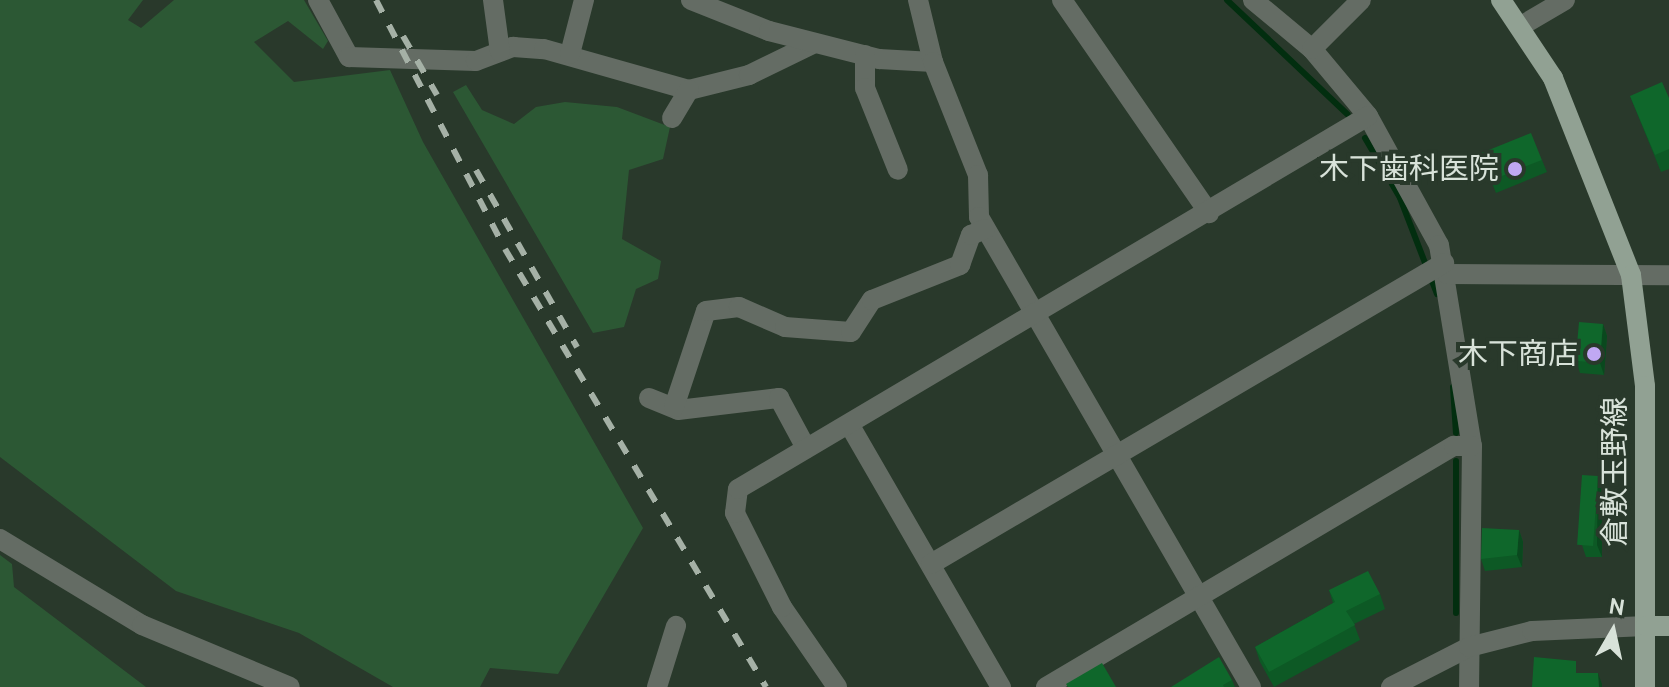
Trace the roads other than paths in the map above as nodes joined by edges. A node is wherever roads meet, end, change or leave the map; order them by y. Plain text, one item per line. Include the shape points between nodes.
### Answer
1 (318, 0) edge
2 (493, 0) edge
3 (584, 0) edge
4 (691, 0) edge
5 (918, 0) edge
6 (1062, 0) edge
7 (1253, 0) edge
8 (1361, 0) edge
9 (1501, 0) edge
10 (1565, 0) edge
11 (1521, 26) junction
12 (815, 43) junction
13 (1312, 49) junction
14 (500, 52) junction
15 (570, 54) junction
16 (865, 55) junction
17 (933, 62) junction
18 (689, 90) junction
19 (1368, 116) junction
20 (672, 118) dead end
21 (898, 170) dead end
22 (1209, 213) junction
23 (985, 229) junction
24 (1446, 268) junction
25 (1631, 275) junction
26 (1669, 275) edge
27 (1034, 320) junction
28 (649, 398) dead end
29 (674, 407) junction
30 (849, 424) junction
31 (1472, 446) junction
32 (806, 448) junction
33 (1114, 454) junction
34 (0, 539) edge
35 (931, 564) junction
36 (1199, 596) junction
37 (676, 626) dead end
38 (1646, 626) junction
39 (1669, 626) edge
40 (1469, 647) junction
41 (290, 687) edge
42 (657, 687) edge
43 (837, 687) edge
44 (1001, 687) edge
45 (1046, 687) edge
46 (1251, 687) edge
47 (1391, 687) edge
48 (1469, 687) edge
49 (1645, 687) edge

1 - 14 street via 349,57 476,61
2 - 14 street
3 - 15 street
4 - 12 street
5 - 17 street
6 - 22 street
7 - 13 street
8 - 13 street
9 - 11 main road, 倉敷玉野線
10 - 11 street
11 - 25 main road, 倉敷玉野線 via 1582,141
12 - 16 street
12 - 18 street via 749,75
13 - 19 street
14 - 15 street
15 - 18 street
16 - 17 street
16 - 21 street via 865,88
17 - 23 street via 970,149
18 - 20 street
19 - 22 street
19 - 24 street
22 - 27 street
23 - 27 street
23 - 29 street via 971,235 960,265 872,300 851,332 785,327 739,307 706,311
24 - 25 street
24 - 31 street
24 - 33 street
25 - 26 street
25 - 38 main road, 倉敷玉野線 via 1645,386
27 - 30 street
27 - 33 street
28 - 29 street
29 - 32 street via 779,398
30 - 32 street
30 - 35 street
31 - 36 street via 1454,446
31 - 40 street
32 - 43 street via 738,489 735,513 782,607
33 - 35 street
33 - 36 street
34 - 41 street via 142,625
35 - 44 street
36 - 45 street
36 - 46 street
37 - 42 street
38 - 39 main road
38 - 40 street via 1532,631
38 - 49 main road, 倉敷玉野線
40 - 47 street
40 - 48 street

